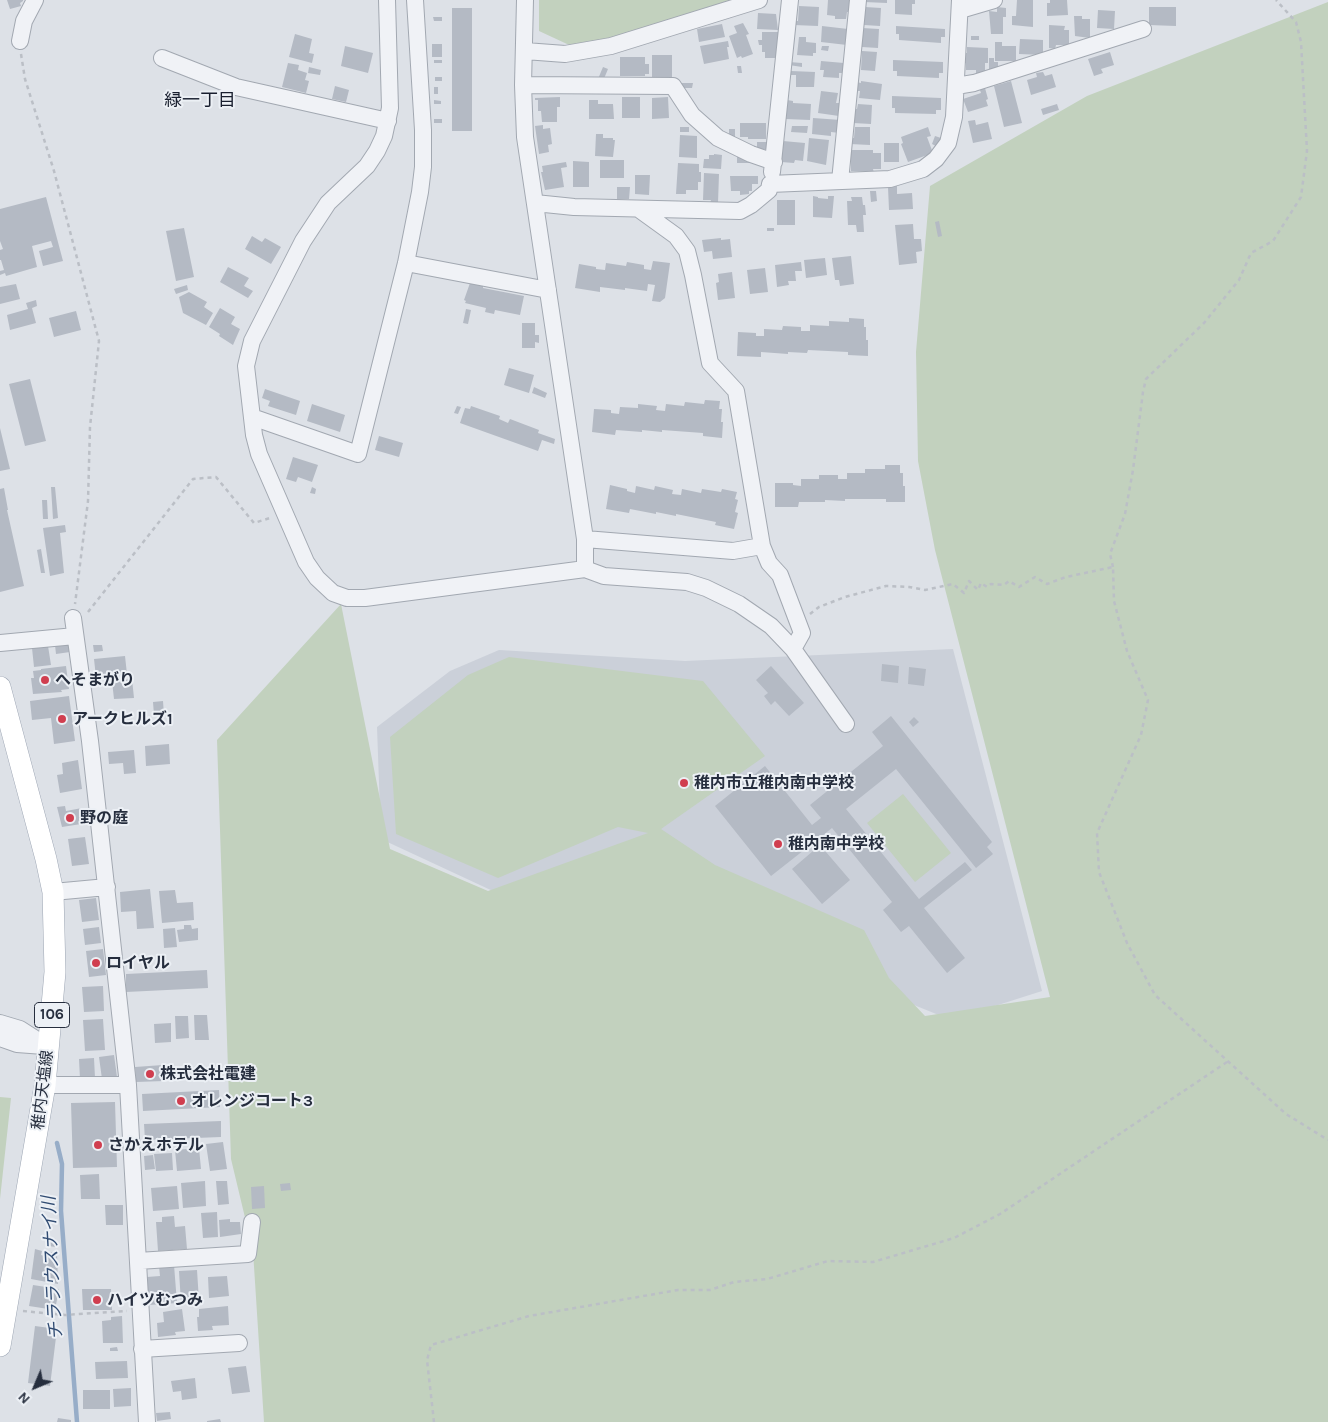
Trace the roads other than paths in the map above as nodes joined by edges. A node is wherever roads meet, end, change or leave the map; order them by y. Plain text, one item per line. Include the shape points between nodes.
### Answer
1 (35, 0) edge
2 (388, 0) edge
3 (415, 0) edge
4 (525, 0) edge
5 (759, 0) edge
6 (790, 0) edge
7 (858, 0) edge
8 (994, 0) edge
9 (960, 5) edge
10 (1143, 29) dead end
11 (20, 41) road end
12 (525, 51) junction
13 (162, 58) dead end
14 (523, 85) junction
15 (956, 86) junction
16 (388, 121) junction
17 (774, 162) junction
18 (840, 181) junction
19 (770, 184) junction
20 (535, 203) junction
21 (640, 210) junction
22 (406, 263) junction
23 (548, 290) junction
24 (252, 417) junction
25 (585, 539) junction
26 (762, 546) junction
27 (585, 569) junction
28 (0, 643) edge
29 (793, 649) junction
30 (0, 687) edge
31 (846, 724) dead end
32 (107, 887) junction
33 (52, 892) junction
34 (0, 1023) edge
35 (0, 1038) edge
36 (48, 1047) junction
37 (46, 1085) junction
38 (128, 1085) junction
39 (252, 1222) dead end
40 (138, 1261) junction
41 (240, 1343) dead end
42 (0, 1346) edge
43 (142, 1349) junction
44 (147, 1422) edge

1 - 11 street via 24,21
2 - 16 street
3 - 22 street via 423,167
4 - 12 street
5 - 12 street via 611,46 565,54
6 - 17 street
7 - 18 street
8 - 9 street
9 - 15 street
10 - 15 street
12 - 14 street
13 - 16 street via 236,87
14 - 17 street via 673,86 692,116 718,138
14 - 20 street
15 - 18 street via 948,143 936,160 923,169 890,179
16 - 24 street via 384,136 367,166 328,203 304,241 252,341 246,366
17 - 19 street
18 - 19 street
19 - 21 street via 769,190 740,211
20 - 21 street
20 - 23 street
21 - 26 street via 676,236 687,251 710,363 736,391
22 - 23 street
22 - 24 street via 358,454
23 - 25 street
24 - 27 street via 259,454 306,562 333,593 348,598 365,598
25 - 26 street via 733,551
25 - 27 street
26 - 29 street via 769,563 780,574 799,623 802,633
27 - 29 street via 604,576 687,582 706,588 739,604 771,626
28 - 32 street via 74,628
29 - 31 street
30 - 33 main road, 稚内天塩線 / 106
32 - 33 street
32 - 38 street
33 - 36 main road, 稚内天塩線 / 106 via 55,972
34 - 36 street via 20,1030
35 - 36 street via 17,1044
36 - 37 main road, 稚内天塩線 / 106
37 - 38 street
37 - 42 main road, 稚内天塩線 / 106
38 - 40 street
39 - 40 street via 248,1254
40 - 43 street
41 - 43 street
43 - 44 street

